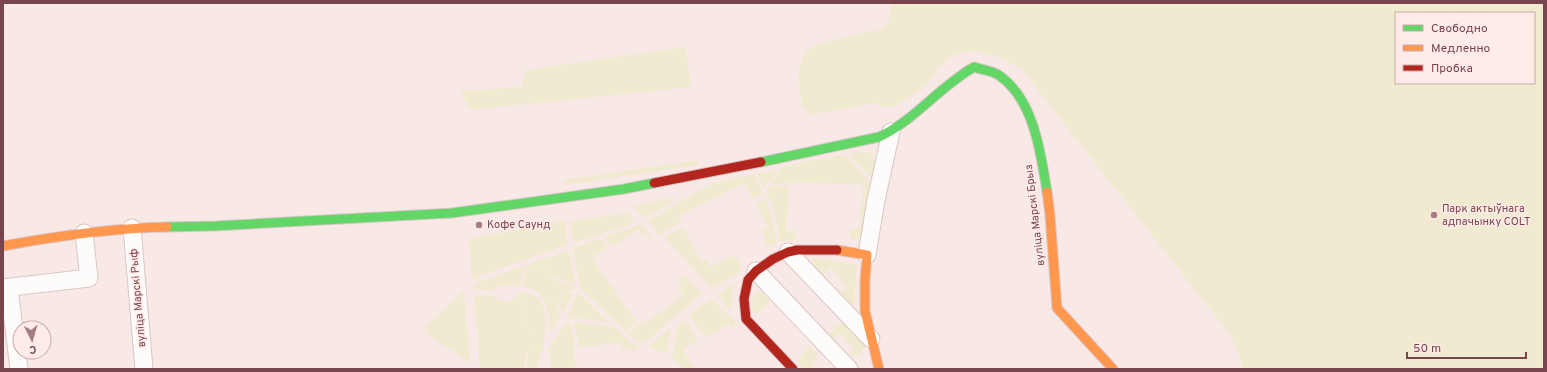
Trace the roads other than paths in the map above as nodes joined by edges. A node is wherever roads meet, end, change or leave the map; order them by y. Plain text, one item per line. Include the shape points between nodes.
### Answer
1 (891, 132) junction
2 (132, 228) junction
3 (84, 233) junction
4 (3, 246) edge
5 (788, 252) junction
6 (867, 255) junction
7 (756, 271) junction
8 (6, 288) edge
9 (871, 339) junction
10 (19, 369) edge
11 (144, 369) edge
12 (793, 369) edge
13 (849, 369) edge
14 (878, 369) edge
15 (1113, 369) edge

1 - 2 street via 823,150 624,189 452,213
1 - 6 street
1 - 15 street, вуліца Марскі Брыз via 954,80 974,67 999,75 1014,88 1032,121 1044,175 1050,215 1057,308
2 - 3 street
2 - 11 street, вуліца Марскі Рыф
3 - 4 street
3 - 8 street via 89,278
5 - 6 street via 808,249 835,250
5 - 7 street
5 - 9 street
6 - 9 street via 865,311
7 - 12 street via 745,288 746,319
7 - 13 street
8 - 10 street
9 - 14 street

